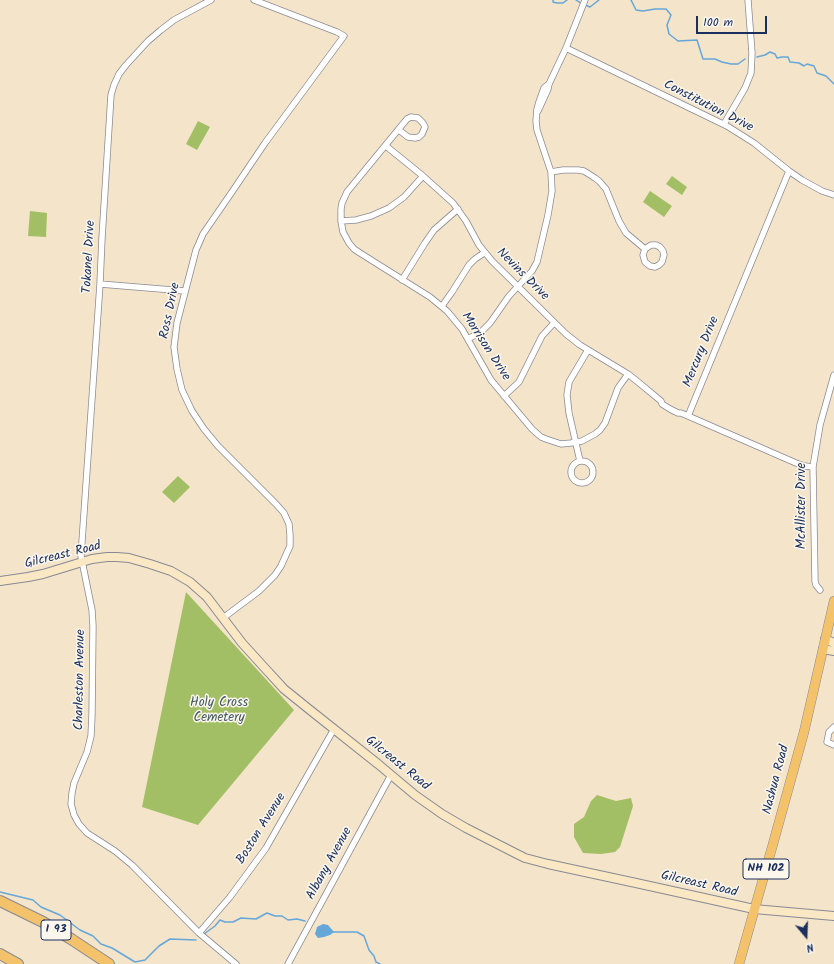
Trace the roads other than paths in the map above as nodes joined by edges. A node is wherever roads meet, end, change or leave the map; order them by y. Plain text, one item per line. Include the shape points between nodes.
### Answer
1 (211, 0) edge
2 (254, 0) edge
3 (585, 0) edge
4 (748, 0) edge
5 (566, 48) junction
6 (724, 124) junction
7 (399, 130) junction
8 (386, 146) junction
9 (789, 171) junction
10 (551, 172) junction
11 (423, 176) junction
12 (834, 195) edge
13 (458, 209) junction
14 (341, 221) junction
15 (645, 249) dead end
16 (484, 252) junction
17 (402, 280) junction
18 (100, 284) junction
19 (517, 287) junction
20 (185, 291) junction
21 (442, 306) junction
22 (554, 323) junction
23 (468, 339) junction
24 (588, 350) junction
25 (628, 374) junction
26 (834, 375) edge
27 (504, 396) junction
28 (688, 416) junction
29 (576, 442) junction
30 (580, 461) dead end
31 (813, 467) junction
32 (82, 562) junction
33 (0, 581) edge
34 (820, 590) dead end
35 (834, 601) edge
36 (831, 614) junction
37 (223, 618) junction
38 (834, 624) edge
39 (825, 639) junction
40 (834, 643) edge
41 (823, 648) junction
42 (834, 651) edge
43 (834, 727) edge
44 (334, 729) junction
45 (834, 745) edge
46 (391, 775) junction
47 (0, 901) edge
48 (754, 909) junction
49 (834, 916) edge
50 (199, 933) junction
51 (0, 954) edge
52 (18, 964) edge
53 (109, 964) edge
54 (236, 964) edge
55 (288, 964) edge
56 (739, 964) edge

1 - 18 street, Tokanel Drive via 161,30 126,65 114,85 110,106
2 - 20 street, Ross Drive via 344,36 265,143 203,234
3 - 5 street
4 - 6 street via 751,73
5 - 6 street, Constitution Drive
5 - 10 street via 549,84 544,88 537,109 537,130
6 - 9 street, Constitution Drive via 754,143
7 - 7 street, Morrison Drive via 414,138 419,137 425,128 422,121 414,117 407,119
7 - 8 street, Morrison Drive
8 - 11 street, Nevins Drive
8 - 14 street, Morrison Drive via 347,192 342,203
9 - 12 street, Constitution Drive via 812,186
9 - 28 street, Mercury Drive
10 - 15 street via 578,170 590,174 599,181 609,194 622,227
10 - 19 street via 552,196 537,262 532,272
11 - 13 street, Nevins Drive
11 - 14 street via 393,206 356,220
13 - 16 street, Nevins Drive
13 - 17 street via 434,230
14 - 17 street, Morrison Drive via 343,232 354,249
16 - 19 street, Nevins Drive
16 - 21 street via 469,265
17 - 21 street, Morrison Drive
18 - 20 street
18 - 32 street, Tokanel Drive
19 - 22 street, Nevins Drive
19 - 23 street via 486,327
20 - 37 street, Ross Drive via 174,347 179,380 187,401 218,446 284,513 289,524 290,546 275,575 260,591
21 - 23 street, Morrison Drive via 458,322
22 - 24 street, Nevins Drive
22 - 27 street via 542,336 519,382
23 - 27 street, Morrison Drive via 491,380
24 - 25 street, Nevins Drive
24 - 29 street via 569,382 567,395
25 - 28 street, Nevins Drive via 662,404
25 - 29 street, Morrison Drive via 618,388 609,415 600,430
26 - 31 street, McAllister Drive via 820,425
27 - 29 street, Morrison Drive via 541,437 561,444
28 - 31 street via 796,463
29 - 30 street
31 - 34 street, McAllister Drive via 815,581
32 - 33 street, Gilcreast Road via 33,576
32 - 37 street, Gilcreast Road via 96,558 118,557 171,572 199,589
32 - 50 street, Charleston Avenue via 92,610 92,715 87,752 72,793 74,815 87,833 132,865
35 - 36 main road, Nashua Road / NH 102
36 - 38 main road
36 - 39 main road, Nashua Road / NH 102
37 - 44 street, Gilcreast Road via 277,682
39 - 40 street
39 - 41 main road, Nashua Road / NH 102
41 - 42 street
41 - 48 main road, Nashua Road / NH 102 via 804,732
43 - 45 street via 829,732 827,742
44 - 46 street, Gilcreast Road
44 - 50 street, Boston Avenue via 266,848 230,897
46 - 48 street, Gilcreast Road via 451,820 525,858
46 - 55 street, Albany Avenue
47 - 53 highway, I 93 via 43,922
48 - 49 street, Gilcreast Road
48 - 56 main road, Nashua Road / NH 102
50 - 54 street, Charleston Avenue
51 - 52 highway

